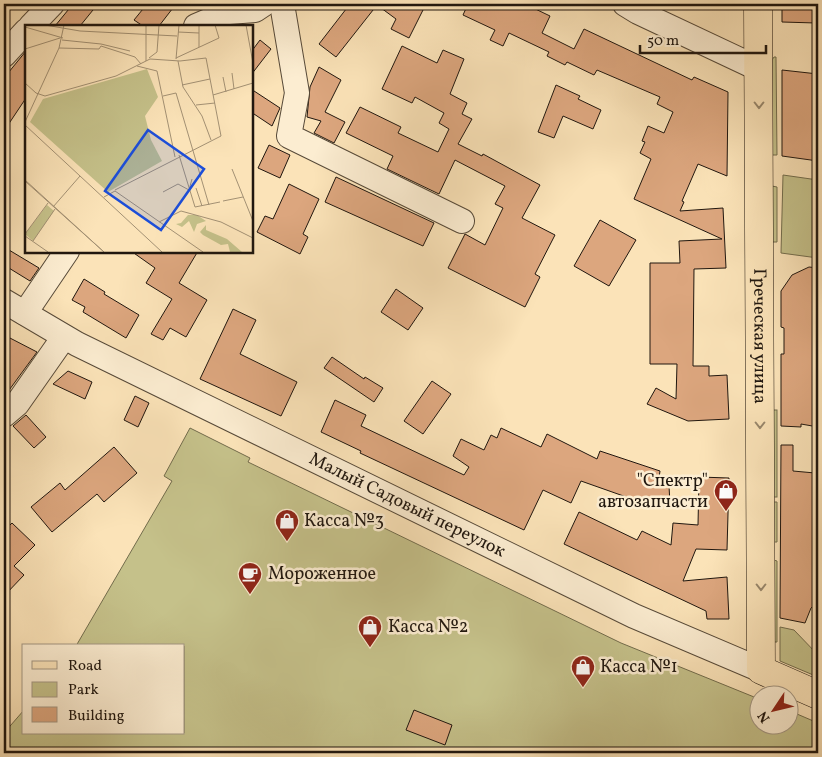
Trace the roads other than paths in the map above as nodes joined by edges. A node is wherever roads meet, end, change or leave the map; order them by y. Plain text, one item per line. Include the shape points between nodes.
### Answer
1 (52, 4) edge
2 (264, 4) edge
3 (272, 4) edge
4 (282, 4) edge
5 (625, 4) edge
6 (758, 4) edge
7 (32, 25) edge
8 (198, 25) edge
9 (252, 29) edge
10 (25, 32) edge
11 (4, 55) edge
12 (759, 69) junction
13 (462, 221) dead end
14 (66, 252) edge
15 (4, 301) edge
16 (24, 313) junction
17 (64, 337) junction
18 (4, 415) edge
19 (761, 670) junction
20 (818, 695) edge

1 - 7 street
2 - 8 street via 255,10 228,12
3 - 9 street
4 - 13 street via 297,94 289,136
5 - 12 street
6 - 12 main road, Греческая улица
10 - 11 street
12 -> 19 main road, Греческая улица
14 - 16 street
15 - 16 street, Малый Садовый переулок
16 - 17 street, Малый Садовый переулок
17 - 18 street via 17,404
17 - 19 street, Малый Садовый переулок via 634,616
19 - 20 main road, Малый Садовый переулок

